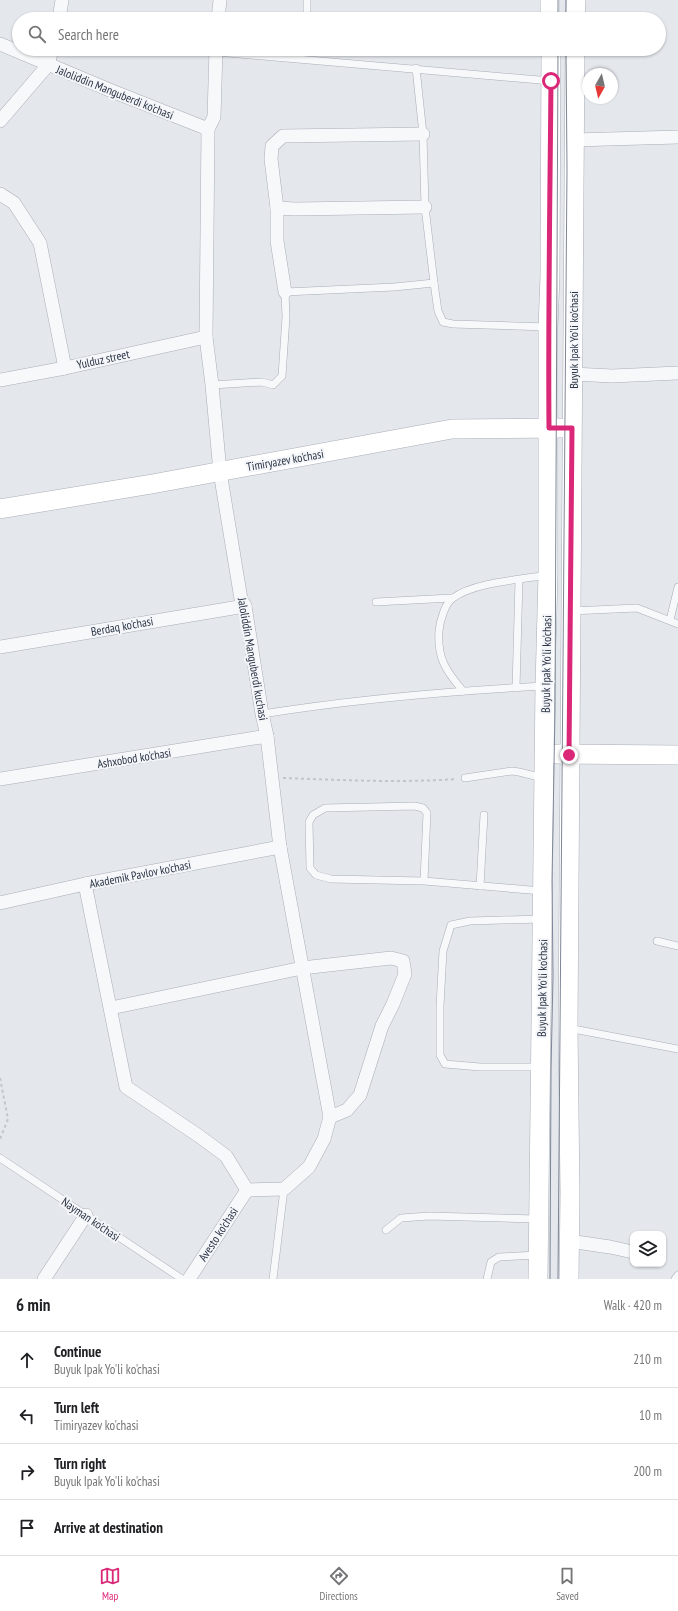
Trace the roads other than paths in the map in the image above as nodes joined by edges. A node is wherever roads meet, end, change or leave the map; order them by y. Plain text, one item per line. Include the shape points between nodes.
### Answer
1 (62, 0) edge
2 (220, 0) edge
3 (307, 0) edge
4 (550, 0) edge
5 (576, 0) edge
6 (61, 12) edge
7 (219, 12) edge
8 (307, 12) edge
9 (550, 12) edge
10 (575, 12) edge
11 (0, 44) edge
12 (12, 49) edge
13 (27, 56) edge
14 (50, 56) edge
15 (216, 56) edge
16 (283, 56) edge
17 (551, 56) edge
18 (575, 56) edge
19 (48, 65) junction
20 (416, 68) junction
21 (551, 81) junction
22 (0, 121) edge
23 (208, 129) junction
24 (423, 134) junction
25 (678, 137) edge
26 (574, 140) junction
27 (0, 194) edge
28 (425, 207) junction
29 (277, 208) junction
30 (434, 283) junction
31 (285, 292) junction
32 (548, 327) junction
33 (206, 337) junction
34 (65, 368) junction
35 (573, 374) junction
36 (678, 374) edge
37 (0, 380) edge
38 (212, 385) junction
39 (549, 428) junction
40 (572, 428) junction
41 (220, 472) junction
42 (0, 509) edge
43 (548, 575) junction
44 (519, 580) junction
45 (678, 587) edge
46 (451, 598) junction
47 (376, 602) dead end
48 (244, 606) junction
49 (571, 611) junction
50 (670, 620) junction
51 (678, 624) edge
52 (0, 647) edge
53 (545, 686) junction
54 (516, 688) junction
55 (462, 691) junction
56 (262, 714) junction
57 (267, 736) junction
58 (545, 754) junction
59 (569, 755) junction
60 (678, 755) edge
61 (465, 778) road end
62 (545, 778) junction
63 (0, 779) edge
64 (484, 815) dead end
65 (280, 848) junction
66 (424, 881) junction
67 (85, 884) junction
68 (480, 886) junction
69 (543, 892) junction
70 (0, 903) edge
71 (543, 919) junction
72 (657, 941) dead end
73 (678, 946) edge
74 (302, 968) junction
75 (111, 1008) junction
76 (568, 1028) junction
77 (678, 1049) edge
78 (541, 1067) junction
79 (330, 1117) junction
80 (0, 1158) edge
81 (284, 1189) junction
82 (247, 1190) junction
83 (86, 1215) junction
84 (539, 1219) junction
85 (386, 1230) dead end
86 (569, 1241) junction
87 (630, 1251) edge
88 (539, 1255) junction
89 (678, 1275) edge
90 (44, 1279) edge
91 (182, 1279) edge
92 (189, 1279) edge
93 (273, 1279) edge
94 (487, 1279) edge
95 (538, 1279) edge
96 (569, 1279) edge
97 (675, 1279) edge

1 - 6 street
2 - 7 street
3 - 8 lane
4 - 9 main road
5 - 10 main road
11 - 12 street, Jaloliddin Manguberdi ko'chasi
13 - 19 street, Jaloliddin Manguberdi ko'chasi
14 - 19 street
15 - 23 street, Jaloliddin Manguberdi kuchasi via 214,117
16 - 20 lane
17 - 21 main road, Buyuk Ipak Yo'li ko'chasi
18 - 26 main road, Buyuk Ipak Yo'li ko'chasi
19 - 22 street
19 - 23 street, Jaloliddin Manguberdi ko'chasi
20 - 21 lane
20 - 24 lane
21 - 32 main road, Buyuk Ipak Yo'li ko'chasi
23 - 33 street, Jaloliddin Manguberdi kuchasi
24 - 28 lane
24 - 29 street via 284,136 272,146 271,159
25 - 26 street
26 - 35 main road, Buyuk Ipak Yo'li ko'chasi
27 - 34 street via 14,203 40,242
28 - 29 street
28 - 30 lane
29 - 31 street via 277,241
30 - 31 lane
30 - 32 lane via 438,311 443,322
31 - 38 lane via 282,376 273,384 262,382
32 - 39 main road, Buyuk Ipak Yo'li ko'chasi
33 - 34 street, Yulduz street
33 - 38 street, Jaloliddin Manguberdi kuchasi
34 - 37 street, Yulduz street
35 - 36 street
35 - 40 main road, Buyuk Ipak Yo'li ko'chasi
38 - 41 street, Jaloliddin Manguberdi kuchasi
39 - 40 main road, Timiryazev ko'chasi
39 - 41 main road, Timiryazev ko'chasi via 452,429
39 - 43 main road, Buyuk Ipak Yo'li ko'chasi
40 - 49 main road, Buyuk Ipak Yo'li ko'chasi
41 - 42 main road, Timiryazev ko'chasi
41 - 48 street, Jaloliddin Manguberdi kuchasi
43 - 44 lane
43 - 53 main road, Buyuk Ipak Yo'li ko'chasi
44 - 46 lane via 476,587
44 - 54 lane
45 - 50 lane
46 - 47 lane
46 - 55 lane via 440,619 439,653 447,672
48 - 52 street, Berdaq ko'chasi
48 - 56 street, Jaloliddin Manguberdi kuchasi
49 - 50 lane via 637,608
49 - 59 main road, Buyuk Ipak Yo'li ko'chasi
50 - 51 lane
53 - 54 lane
53 - 58 main road, Buyuk Ipak Yo'li ko'chasi
54 - 55 lane
55 - 56 lane via 303,707
56 - 57 street, Jaloliddin Manguberdi kuchasi
57 - 63 street, Ashxobod ko'chasi
57 - 65 street, Jaloliddin Manguberdi kuchasi
58 - 59 main road
58 - 62 main road, Buyuk Ipak Yo'li ko'chasi
59 - 60 main road
59 - 76 main road, Buyuk Ipak Yo'li ko'chasi
61 - 62 lane via 512,771
62 - 69 main road, Buyuk Ipak Yo'li ko'chasi
64 - 68 lane
65 - 67 street, Akademik Pavlov ko'chasi
65 - 74 street, Jaloliddin Manguberdi kuchasi
66 - 66 lane via 331,879 316,875 310,868 309,822 313,815 325,808 424,808 427,813
66 - 68 lane
67 - 70 street, Akademik Pavlov ko'chasi
67 - 75 street
68 - 69 lane
69 - 71 main road, Buyuk Ipak Yo'li ko'chasi
71 - 78 main road, Buyuk Ipak Yo'li ko'chasi
71 - 78 lane via 451,924 443,951 440,1006 440,1056 445,1064
72 - 73 lane
74 - 75 street
74 - 79 street, Jaloliddin Manguberdi kuchasi
74 - 79 street via 391,958 403,961 405,974 382,1026 360,1095 347,1110
75 - 82 street via 126,1087 226,1156
76 - 77 lane
76 - 86 main road, Buyuk Ipak Yo'li ko'chasi
78 - 84 main road, Buyuk Ipak Yo'li ko'chasi
79 - 81 street via 324,1139 309,1167
80 - 83 lane, Nayman ko'chasi
81 - 82 street
81 - 93 lane
82 - 92 street, Avesto ko'chasi
83 - 90 street
83 - 91 lane, Nayman ko'chasi
84 - 85 lane via 429,1216 401,1218
84 - 88 main road, Buyuk Ipak Yo'li ko'chasi
86 - 87 street
86 - 96 main road, Buyuk Ipak Yo'li ko'chasi
88 - 94 lane via 499,1257 491,1262
88 - 95 main road, Buyuk Ipak Yo'li ko'chasi
89 - 97 lane

